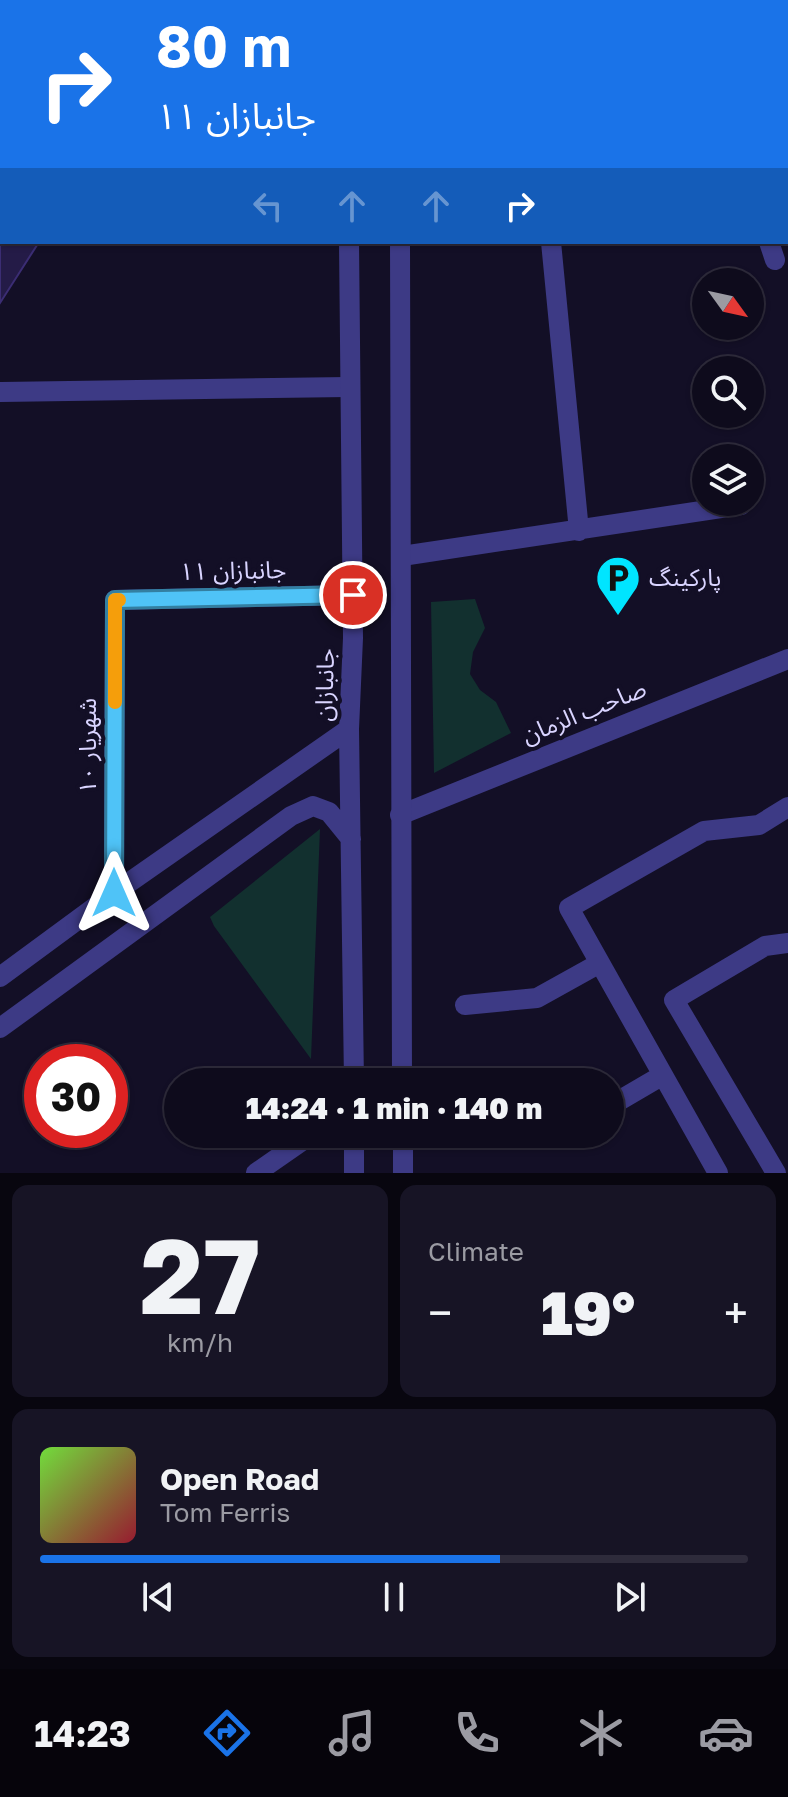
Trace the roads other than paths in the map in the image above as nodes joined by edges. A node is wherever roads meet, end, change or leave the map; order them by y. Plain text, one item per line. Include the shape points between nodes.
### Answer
1 (349, 244) edge
2 (400, 244) edge
3 (551, 244) edge
4 (348, 387) junction
5 (1, 392) edge
6 (692, 513) edge
7 (579, 531) junction
8 (402, 556) junction
9 (353, 595) junction
10 (115, 600) joint
11 (788, 659) edge
12 (349, 729) junction
13 (788, 807) edge
14 (400, 815) junction
15 (351, 839) junction
16 (114, 893) junction
17 (788, 943) edge
18 (600, 963) junction
19 (0, 977) edge
20 (465, 1005) dead end
21 (0, 1028) edge
22 (354, 1068) edge
23 (402, 1068) edge
24 (663, 1075) junction
25 (624, 1098) edge
26 (292, 1148) edge
27 (354, 1148) edge
28 (403, 1148) edge
29 (256, 1173) edge
30 (354, 1173) edge
31 (403, 1173) edge
32 (718, 1173) edge
33 (776, 1173) edge

1 - 4 street, جانبازان
2 - 8 street
3 - 7 street
4 - 5 street
4 - 9 street, جانبازان
6 - 7 street
7 - 8 street
8 - 14 street
9 - 10 street, ۱۱ جانبازان
9 - 12 street, جانبازان
10 - 16 street, شهریار ۱۰
11 - 14 street, صاحب الزمان
12 - 15 street, جانبازان
12 - 16 street
13 - 18 street via 759,825 704,831 569,908
14 - 23 street
15 - 21 street via 329,812 313,806 291,816
15 - 22 street, جانبازان
16 - 19 street
17 - 33 street via 765,946 674,1000
18 - 20 street via 537,998
18 - 24 street
24 - 25 street
24 - 32 street
26 - 29 street
27 - 30 street
28 - 31 street

